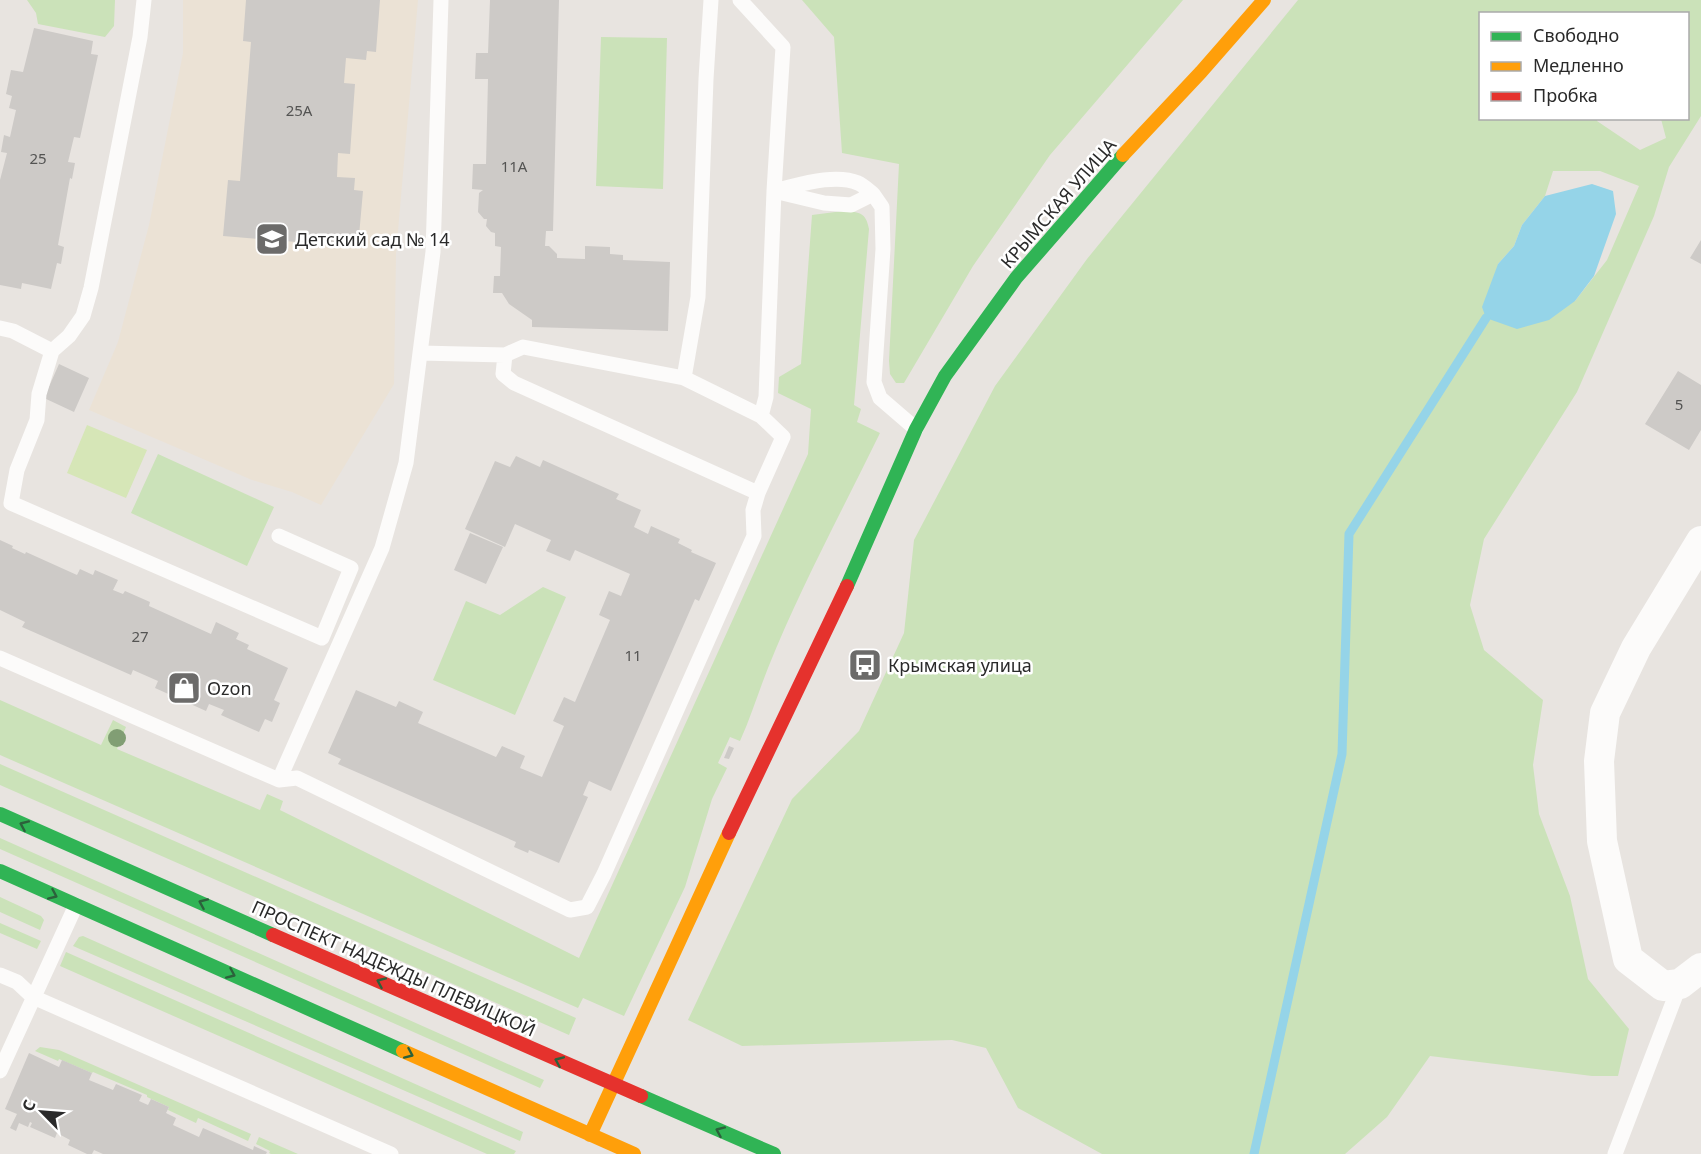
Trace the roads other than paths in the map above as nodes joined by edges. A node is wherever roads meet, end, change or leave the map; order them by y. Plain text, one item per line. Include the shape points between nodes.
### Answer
1 (144, 0) edge
2 (441, 0) edge
3 (711, 0) edge
4 (740, 0) edge
5 (1264, 0) edge
6 (774, 190) junction
7 (873, 194) junction
8 (0, 327) edge
9 (52, 351) junction
10 (420, 353) junction
11 (505, 355) junction
12 (684, 378) junction
13 (761, 416) junction
14 (916, 429) junction
15 (758, 493) junction
16 (279, 536) dead end
17 (1701, 541) edge
18 (0, 658) edge
19 (279, 780) junction
20 (0, 814) edge
21 (0, 871) edge
22 (76, 905) junction
23 (0, 975) edge
24 (1690, 976) edge
25 (33, 997) junction
26 (0, 1071) edge
27 (613, 1084) junction
28 (585, 1145) edge
29 (391, 1154) edge
30 (634, 1154) edge
31 (774, 1154) edge
32 (1615, 1154) edge

1 - 9 lane via 91,288 83,316
2 - 10 lane via 433,252
3 - 12 lane via 698,297
4 - 6 lane via 783,47
5 - 14 main road, КРЫМСКАЯ УЛИЦА via 1016,278 945,376
6 - 7 lane via 824,203 851,205
6 - 7 lane via 843,180 858,183
6 - 13 lane via 766,397
7 - 14 lane via 882,207 883,249 874,382 880,398
8 - 9 lane
9 - 16 lane via 39,394 37,420 17,470 11,503 322,638 351,568
10 - 11 lane
10 - 19 lane via 406,463 382,548
11 - 12 lane via 523,347
11 - 15 lane via 503,374 514,383
12 - 13 lane
13 - 15 lane via 783,437
14 - 27 main road, КРЫМСКАЯ УЛИЦА via 862,554
15 - 19 lane via 753,510 754,536 586,908 570,910 297,778
17 - 24 street via 1636,648 1605,713 1599,761 1602,841 1628,959 1663,986
18 - 19 lane
27 -> 20 main road, ПРОСПЕКТ НАДЕЖДЫ ПЛЕВИЦКОЙ
21 -> 22 main road
22 - 25 lane
22 -> 28 main road
23 - 25 lane via 17,982
24 - 32 lane
25 - 26 lane
25 - 29 lane
27 - 28 main road, КРЫМСКАЯ УЛИЦА
31 -> 27 main road, ПРОСПЕКТ НАДЕЖДЫ ПЛЕВИЦКОЙ
28 - 30 main road

